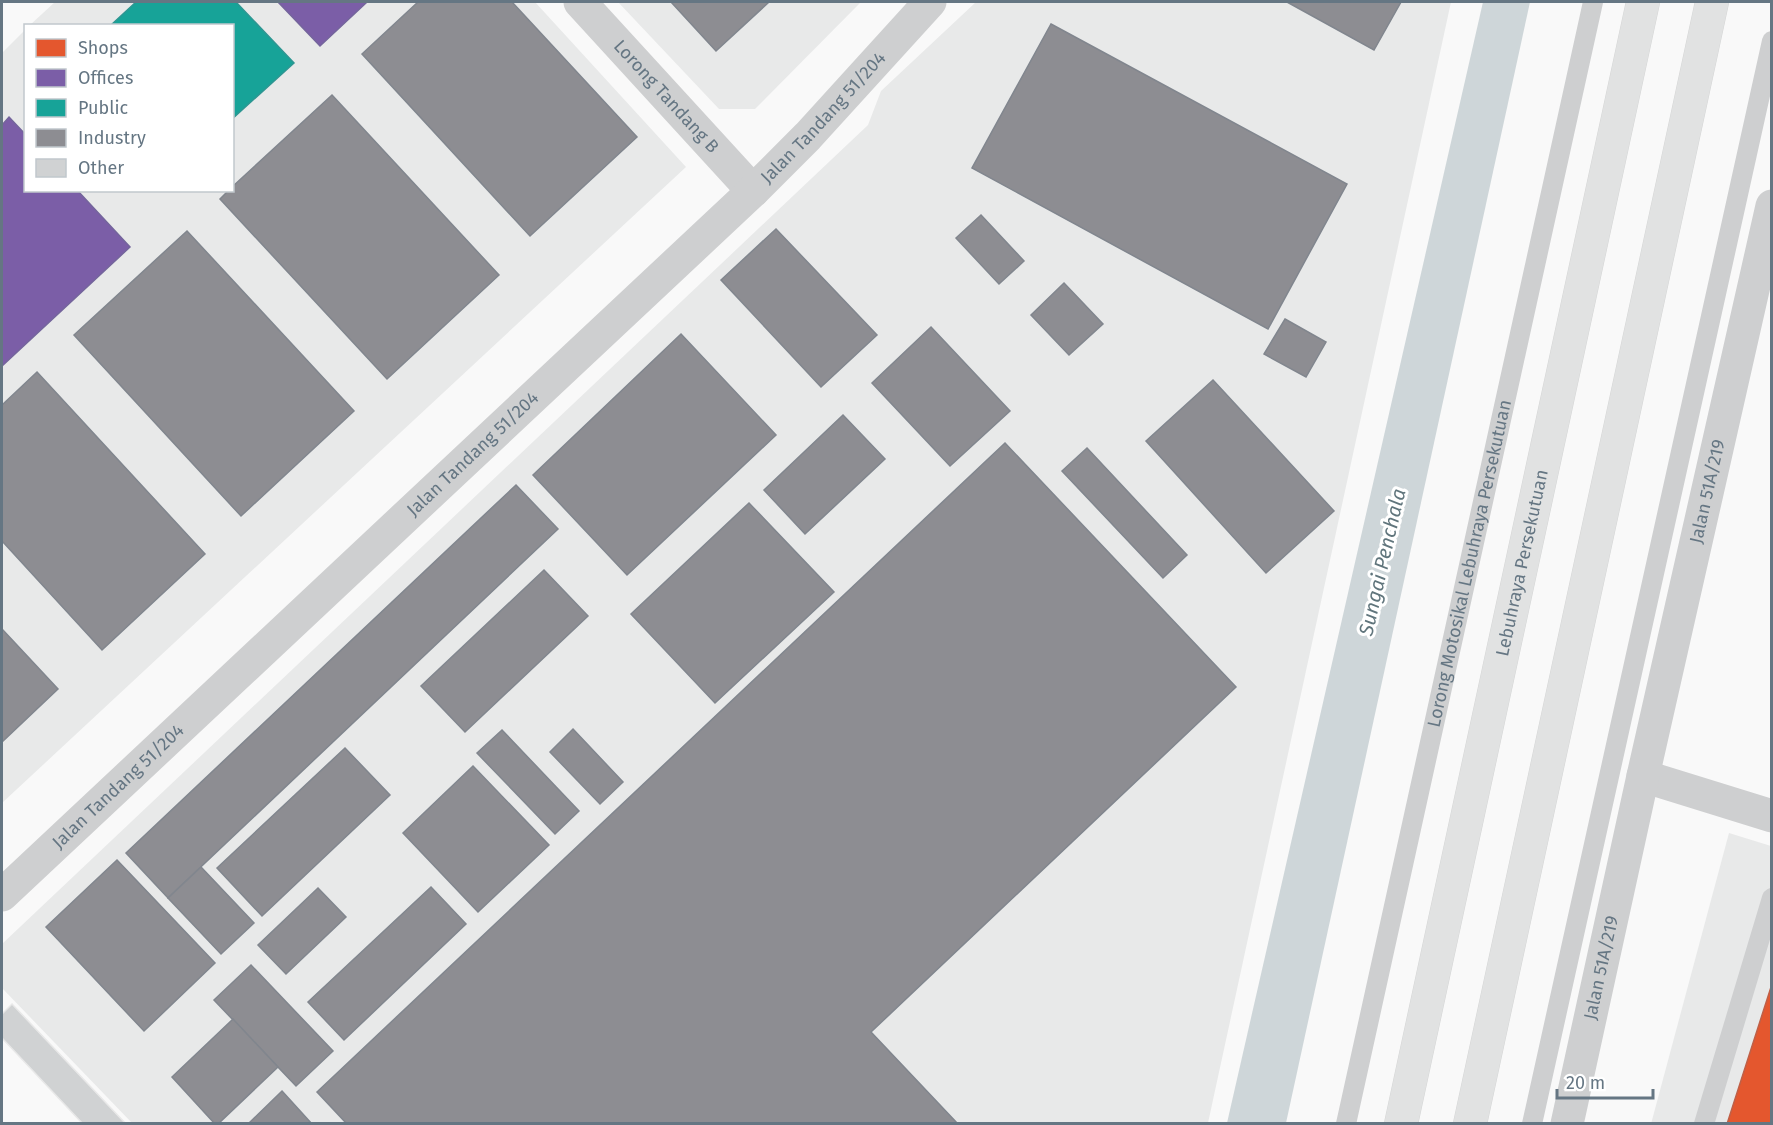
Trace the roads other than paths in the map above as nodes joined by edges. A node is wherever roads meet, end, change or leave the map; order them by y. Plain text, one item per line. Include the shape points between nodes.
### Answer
1 (580, 2) edge
2 (930, 2) edge
3 (1593, 2) edge
4 (1643, 2) edge
5 (1712, 2) edge
6 (1772, 41) edge
7 (753, 190) junction
8 (1772, 206) edge
9 (1643, 776) junction
10 (1772, 816) edge
11 (2, 894) edge
12 (1772, 898) edge
13 (1346, 1124) edge
14 (1401, 1124) edge
15 (1470, 1124) edge
16 (1532, 1124) edge
17 (1567, 1124) edge
18 (1704, 1124) edge

1 - 7 street, Lorong Tandang B
2 - 7 street, Jalan Tandang 51/204 via 808,136
3 - 13 lane, Lorong Motosikal Lebuhraya Persekutuan
4 - 14 highway, Lebuhraya Persekutuan
5 - 15 highway
6 - 16 lane
7 - 11 street, Jalan Tandang 51/204
8 - 9 street, Jalan 51A/219
9 - 10 street
9 - 17 street, Jalan 51A/219
12 - 18 lane

